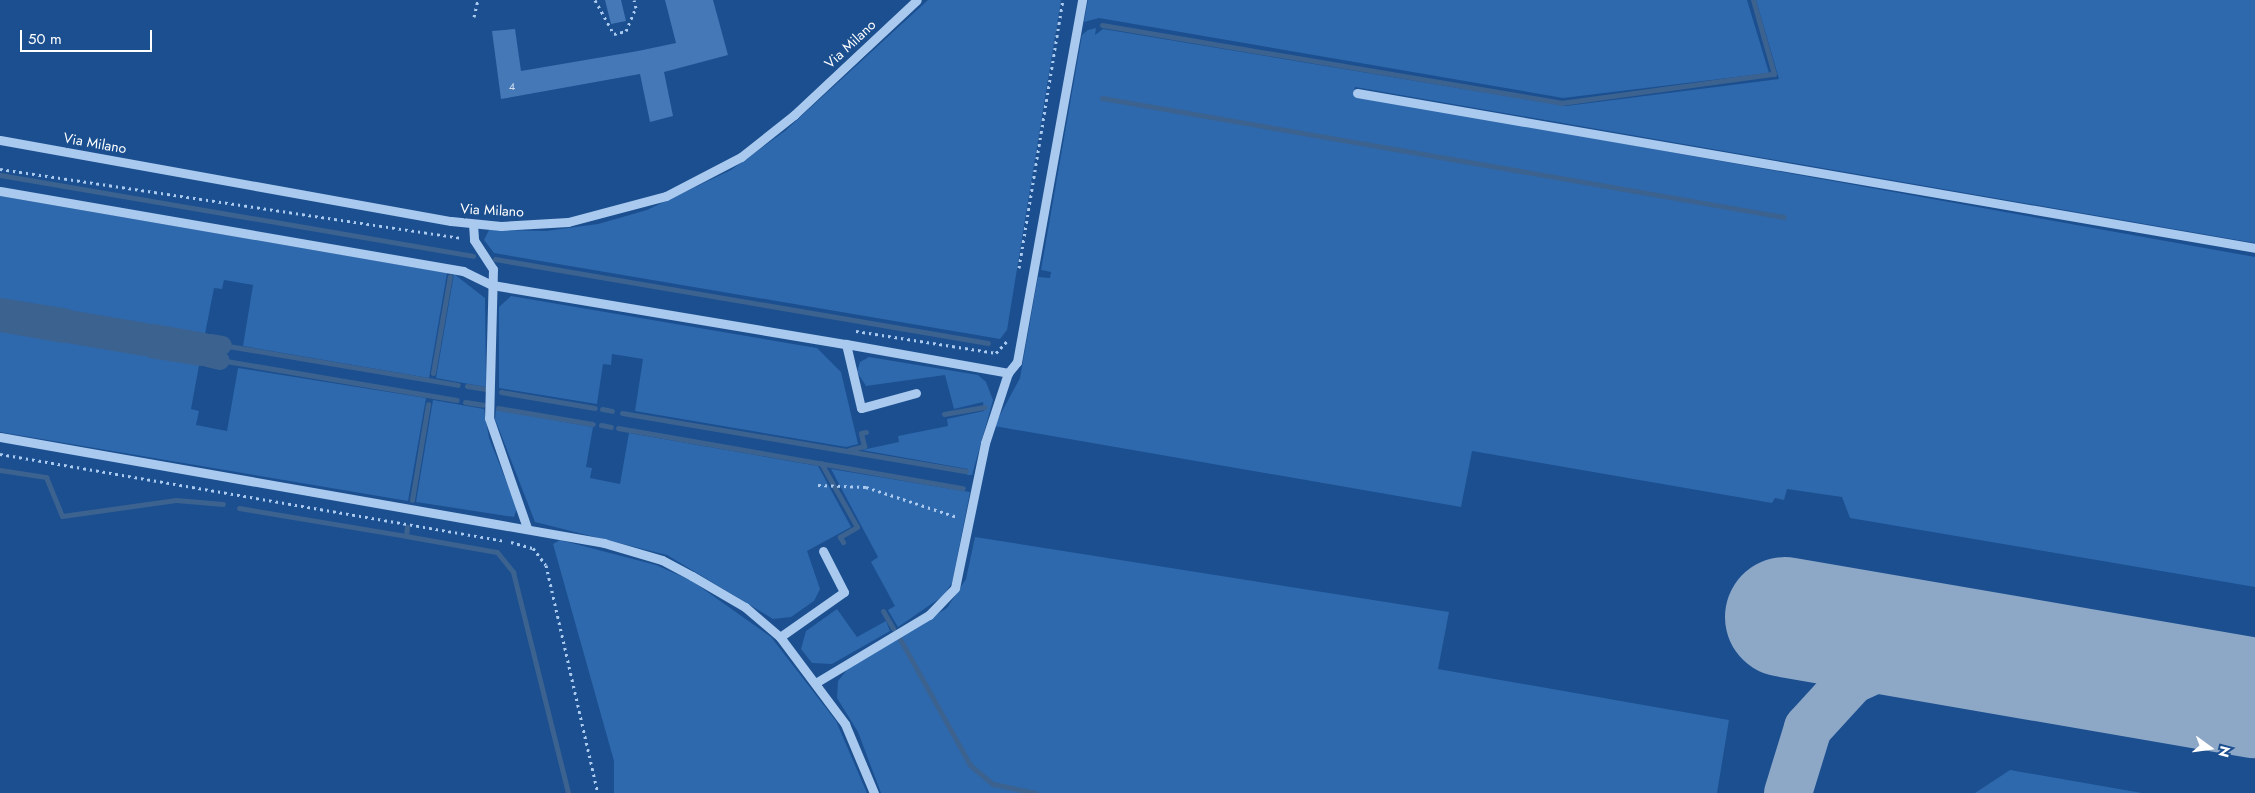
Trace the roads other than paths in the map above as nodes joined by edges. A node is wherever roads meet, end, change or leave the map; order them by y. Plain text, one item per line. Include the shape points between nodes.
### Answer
1 (917, 0) edge
2 (1082, 0) edge
3 (1357, 93) dead end
4 (0, 140) edge
5 (0, 191) edge
6 (473, 224) junction
7 (2255, 248) edge
8 (492, 285) junction
9 (846, 344) junction
10 (1008, 373) junction
11 (916, 393) dead end
12 (0, 437) edge
13 (527, 528) junction
14 (823, 551) dead end
15 (780, 637) junction
16 (817, 682) junction
17 (874, 793) edge

1 - 6 street, Via Milano via 768,137 697,182 634,207 585,219 526,225
2 - 10 street via 1023,348
3 - 7 street
4 - 6 street, Via Milano
5 - 8 street via 463,270
6 - 8 street via 474,240 493,269
8 - 9 street
8 - 13 street via 490,418
9 - 10 street
9 - 11 street via 861,408
10 - 16 street via 985,443 964,561 948,600
12 - 13 street
13 - 15 street via 604,543 662,560 745,607
14 - 15 street via 844,592
15 - 16 street
16 - 17 street via 854,742

